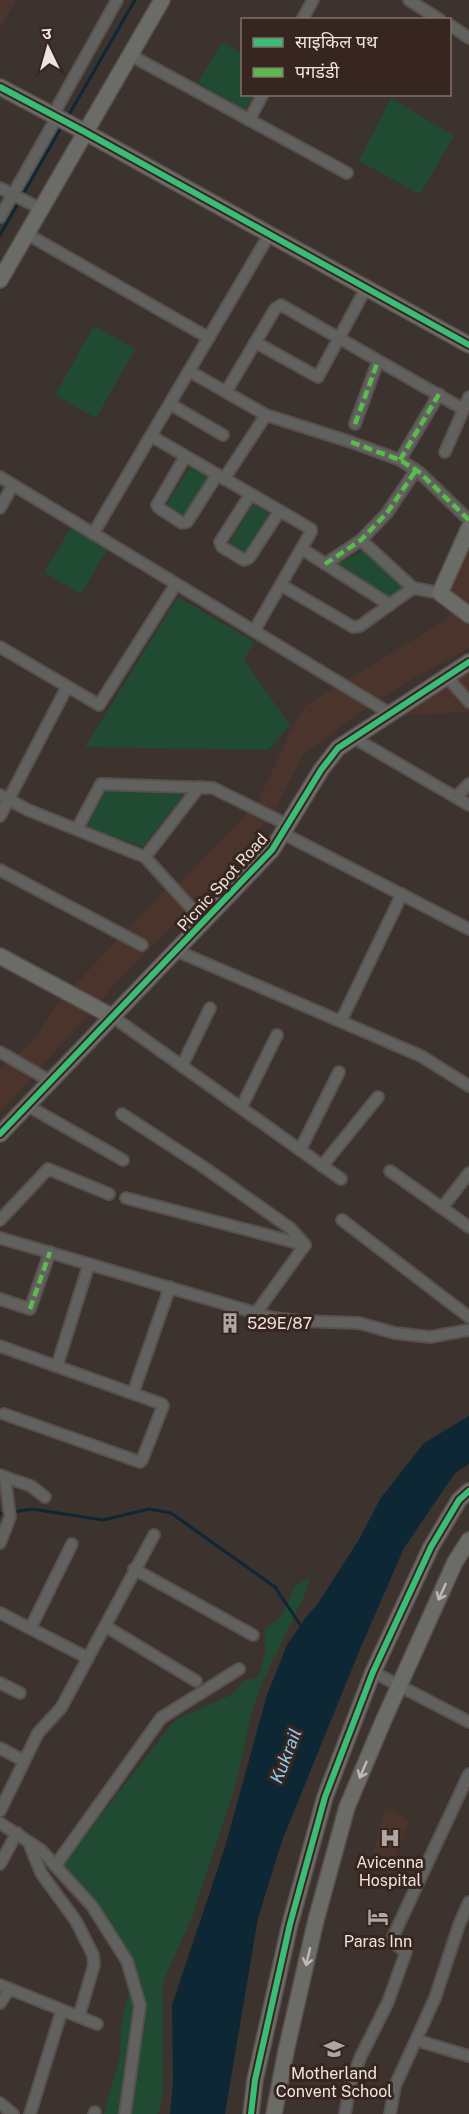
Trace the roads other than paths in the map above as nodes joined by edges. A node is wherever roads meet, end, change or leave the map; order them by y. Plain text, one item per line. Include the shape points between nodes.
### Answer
1 (117, 0) edge
2 (162, 0) edge
3 (313, 0) edge
4 (409, 0) edge
5 (303, 18) edge
6 (437, 18) edge
7 (451, 26) edge
8 (469, 38) edge
9 (130, 55) junction
10 (0, 87) edge
11 (262, 96) edge
12 (60, 119) junction
13 (249, 120) junction
14 (86, 132) junction
15 (347, 173) dead end
16 (0, 188) edge
17 (18, 198) junction
18 (41, 209) junction
19 (0, 217) edge
20 (27, 234) junction
21 (269, 234) junction
22 (0, 280) edge
23 (366, 288) junction
24 (209, 338) junction
25 (339, 338) junction
26 (255, 342) junction
27 (469, 345) edge
28 (378, 361) junction
29 (189, 371) junction
30 (226, 392) junction
31 (439, 394) junction
32 (469, 397) edge
33 (170, 404) junction
34 (463, 409) junction
35 (266, 415) junction
36 (355, 424) dead end
37 (223, 435) dead end
38 (151, 436) junction
39 (445, 452) dead end
40 (185, 457) junction
41 (400, 460) junction
42 (416, 470) junction
43 (0, 477) edge
44 (220, 477) junction
45 (13, 485) junction
46 (250, 495) junction
47 (0, 507) edge
48 (279, 512) junction
49 (469, 520) edge
50 (469, 528) edge
51 (93, 534) junction
52 (361, 540) junction
53 (302, 549) junction
54 (326, 564) junction
55 (176, 584) junction
56 (281, 585) junction
57 (413, 588) junction
58 (440, 593) junction
59 (390, 605) junction
60 (469, 615) edge
61 (254, 631) junction
62 (0, 647) edge
63 (469, 662) edge
64 (447, 677) junction
65 (67, 687) junction
66 (469, 702) edge
67 (391, 714) junction
68 (354, 738) junction
69 (469, 784) edge
70 (199, 787) junction
71 (4, 797) edge
72 (456, 797) junction
73 (469, 805) edge
74 (0, 816) edge
75 (77, 829) junction
76 (285, 829) junction
77 (145, 857) junction
78 (0, 870) edge
79 (402, 894) junction
80 (204, 922) junction
81 (469, 929) edge
82 (142, 945) dead end
83 (177, 951) junction
84 (0, 956) edge
85 (210, 1008) dead end
86 (114, 1017) junction
87 (340, 1022) junction
88 (277, 1035) dead end
89 (0, 1052) edge
90 (182, 1066) junction
91 (339, 1072) dead end
92 (52, 1082) junction
93 (469, 1086) edge
94 (378, 1097) dead end
95 (28, 1106) junction
96 (241, 1108) junction
97 (122, 1114) dead end
98 (0, 1134) edge
99 (300, 1150) junction
100 (123, 1160) dead end
101 (322, 1166) junction
102 (390, 1171) dead end
103 (469, 1173) edge
104 (341, 1179) dead end
105 (109, 1194) dead end
106 (126, 1198) dead end
107 (442, 1208) junction
108 (0, 1220) edge
109 (342, 1220) dead end
110 (469, 1227) edge
111 (0, 1238) edge
112 (305, 1245) junction
113 (50, 1252) junction
114 (89, 1264) junction
115 (170, 1287) junction
116 (0, 1299) edge
117 (256, 1313) junction
118 (469, 1317) edge
119 (469, 1330) edge
120 (0, 1346) edge
121 (57, 1366) junction
122 (133, 1393) junction
123 (4, 1414) dead end
124 (3, 1476) edge
125 (469, 1491) edge
126 (45, 1497) dead end
127 (154, 1535) dead end
128 (469, 1540) edge
129 (0, 1543) edge
130 (72, 1544) dead end
131 (134, 1569) junction
132 (0, 1613) edge
133 (105, 1626) junction
134 (31, 1627) junction
135 (253, 1635) dead end
136 (88, 1658) junction
137 (239, 1669) dead end
138 (373, 1672) junction
139 (196, 1681) dead end
140 (0, 1683) edge
141 (400, 1684) junction
142 (20, 1693) dead end
143 (469, 1722) edge
144 (0, 1748) edge
145 (24, 1761) junction
146 (469, 1774) edge
147 (0, 1811) edge
148 (0, 1823) edge
149 (17, 1833) junction
150 (29, 1843) junction
151 (0, 1864) edge
152 (55, 1866) junction
153 (469, 1902) edge
154 (464, 1926) edge
155 (5, 1987) edge
156 (0, 2003) edge
157 (63, 2010) junction
158 (79, 2016) junction
159 (97, 2024) dead end
160 (416, 2040) junction
161 (469, 2056) edge
162 (0, 2103) edge
163 (13, 2114) edge
164 (30, 2114) edge
165 (125, 2114) edge
166 (251, 2114) edge
167 (274, 2114) edge
168 (345, 2114) edge
169 (390, 2114) edge

1 - 12 street
2 - 9 street
3 - 5 street
4 - 6 street
7 - 8 street
9 - 13 street
9 - 14 street
10 - 12 street
11 - 13 street
12 - 14 street
12 - 17 street
13 - 15 street
14 - 18 street
14 - 21 street
16 - 17 street
17 - 18 street
17 - 19 street
18 - 20 street
20 - 22 street
20 - 24 street
21 - 23 street
21 - 24 street
23 - 25 street
23 - 27 street
24 - 29 street
25 - 26 street via 281,305
25 - 26 street via 318,377
25 - 28 street
26 - 30 street
28 - 31 street
28 - 36 street
29 - 30 street
29 - 33 street
30 - 35 street
31 - 34 street
31 - 41 street
32 - 34 street
33 - 37 street
33 - 38 street
34 - 39 street
35 - 41 street
35 - 44 street
38 - 40 street
38 - 51 street
40 - 44 street
40 - 44 street via 157,505 182,523 187,522
41 - 42 street
42 - 49 street
42 - 52 street via 387,513
43 - 45 street
44 - 46 street
45 - 47 street
45 - 51 street
46 - 48 street
46 - 48 street via 220,542 244,560
48 - 53 street via 311,529
50 - 58 street
51 - 55 street
52 - 54 street
52 - 57 street
53 - 54 street
53 - 56 street
54 - 59 street
55 - 61 street
55 - 65 street via 99,705
56 - 59 street via 353,627
56 - 61 street
57 - 58 street
57 - 59 street
58 - 60 street
61 - 67 street
62 - 65 street
63 - 64 street, Picnic Spot Road
64 - 66 street
64 - 67 street, Picnic Spot Road
65 - 71 street
67 - 68 street, Picnic Spot Road
68 - 72 street
68 - 76 street, Picnic Spot Road via 338,748 321,770
69 - 72 street
70 - 75 street via 101,784
70 - 76 street via 213,788
70 - 77 street
71 - 74 street
71 - 75 street
72 - 73 street
75 - 77 street
76 - 79 street
76 - 80 street, Picnic Spot Road via 272,850
77 - 80 street
78 - 82 street
79 - 81 street
79 - 87 street
80 - 83 street, Picnic Spot Road
83 - 86 street, Picnic Spot Road
83 - 87 street
84 - 86 street
85 - 90 street
86 - 90 street
86 - 92 street, Picnic Spot Road
87 - 93 street via 421,1056
88 - 96 street
89 - 92 street
90 - 96 street
91 - 99 street
92 - 95 street, Picnic Spot Road
94 - 101 street
95 - 98 street, Picnic Spot Road
95 - 100 street
96 - 99 street
97 - 112 street via 290,1228
99 - 101 street
101 - 104 street
102 - 107 street
103 - 107 street
105 - 108 street via 48,1169
106 - 112 street
107 - 110 street
109 - 118 street
111 - 113 street
112 - 117 street
113 - 114 street
113 - 116 street via 30,1309
114 - 115 street
114 - 121 street
115 - 117 street
115 - 122 street
117 - 119 street via 301,1322 359,1323 430,1337
120 - 121 street
121 - 122 street
122 - 123 street via 163,1406 140,1462
124 - 126 street via 31,1486
124 - 129 street via 10,1517
125 - 138 street via 459,1500 431,1547
127 - 131 street
128 -> 141 street via 455,1562
130 - 134 street
131 - 133 street
131 - 135 street
132 - 134 street
133 - 136 street
133 - 139 street
134 - 136 street
136 - 145 street via 61,1708 38,1733
137 - 152 street via 161,1718
138 - 141 street
138 - 166 street via 325,1797 290,1924
140 - 142 street
141 - 143 street
141 -> 167 street via 347,1807 316,1920
144 - 145 street
145 - 147 street
146 - 168 street via 391,1941 406,1952 351,2082
148 - 149 street
149 - 150 street
149 - 151 street
150 - 152 street
150 - 158 street via 41,1874 76,1921 93,1954 94,1965
152 - 165 street via 92,1906 127,1961 140,2005
153 - 154 street
154 - 160 street
155 - 156 street
155 - 157 street
157 - 158 street
157 - 164 street
158 - 159 street
160 - 161 street
160 - 169 street via 395,2086
162 - 163 street

